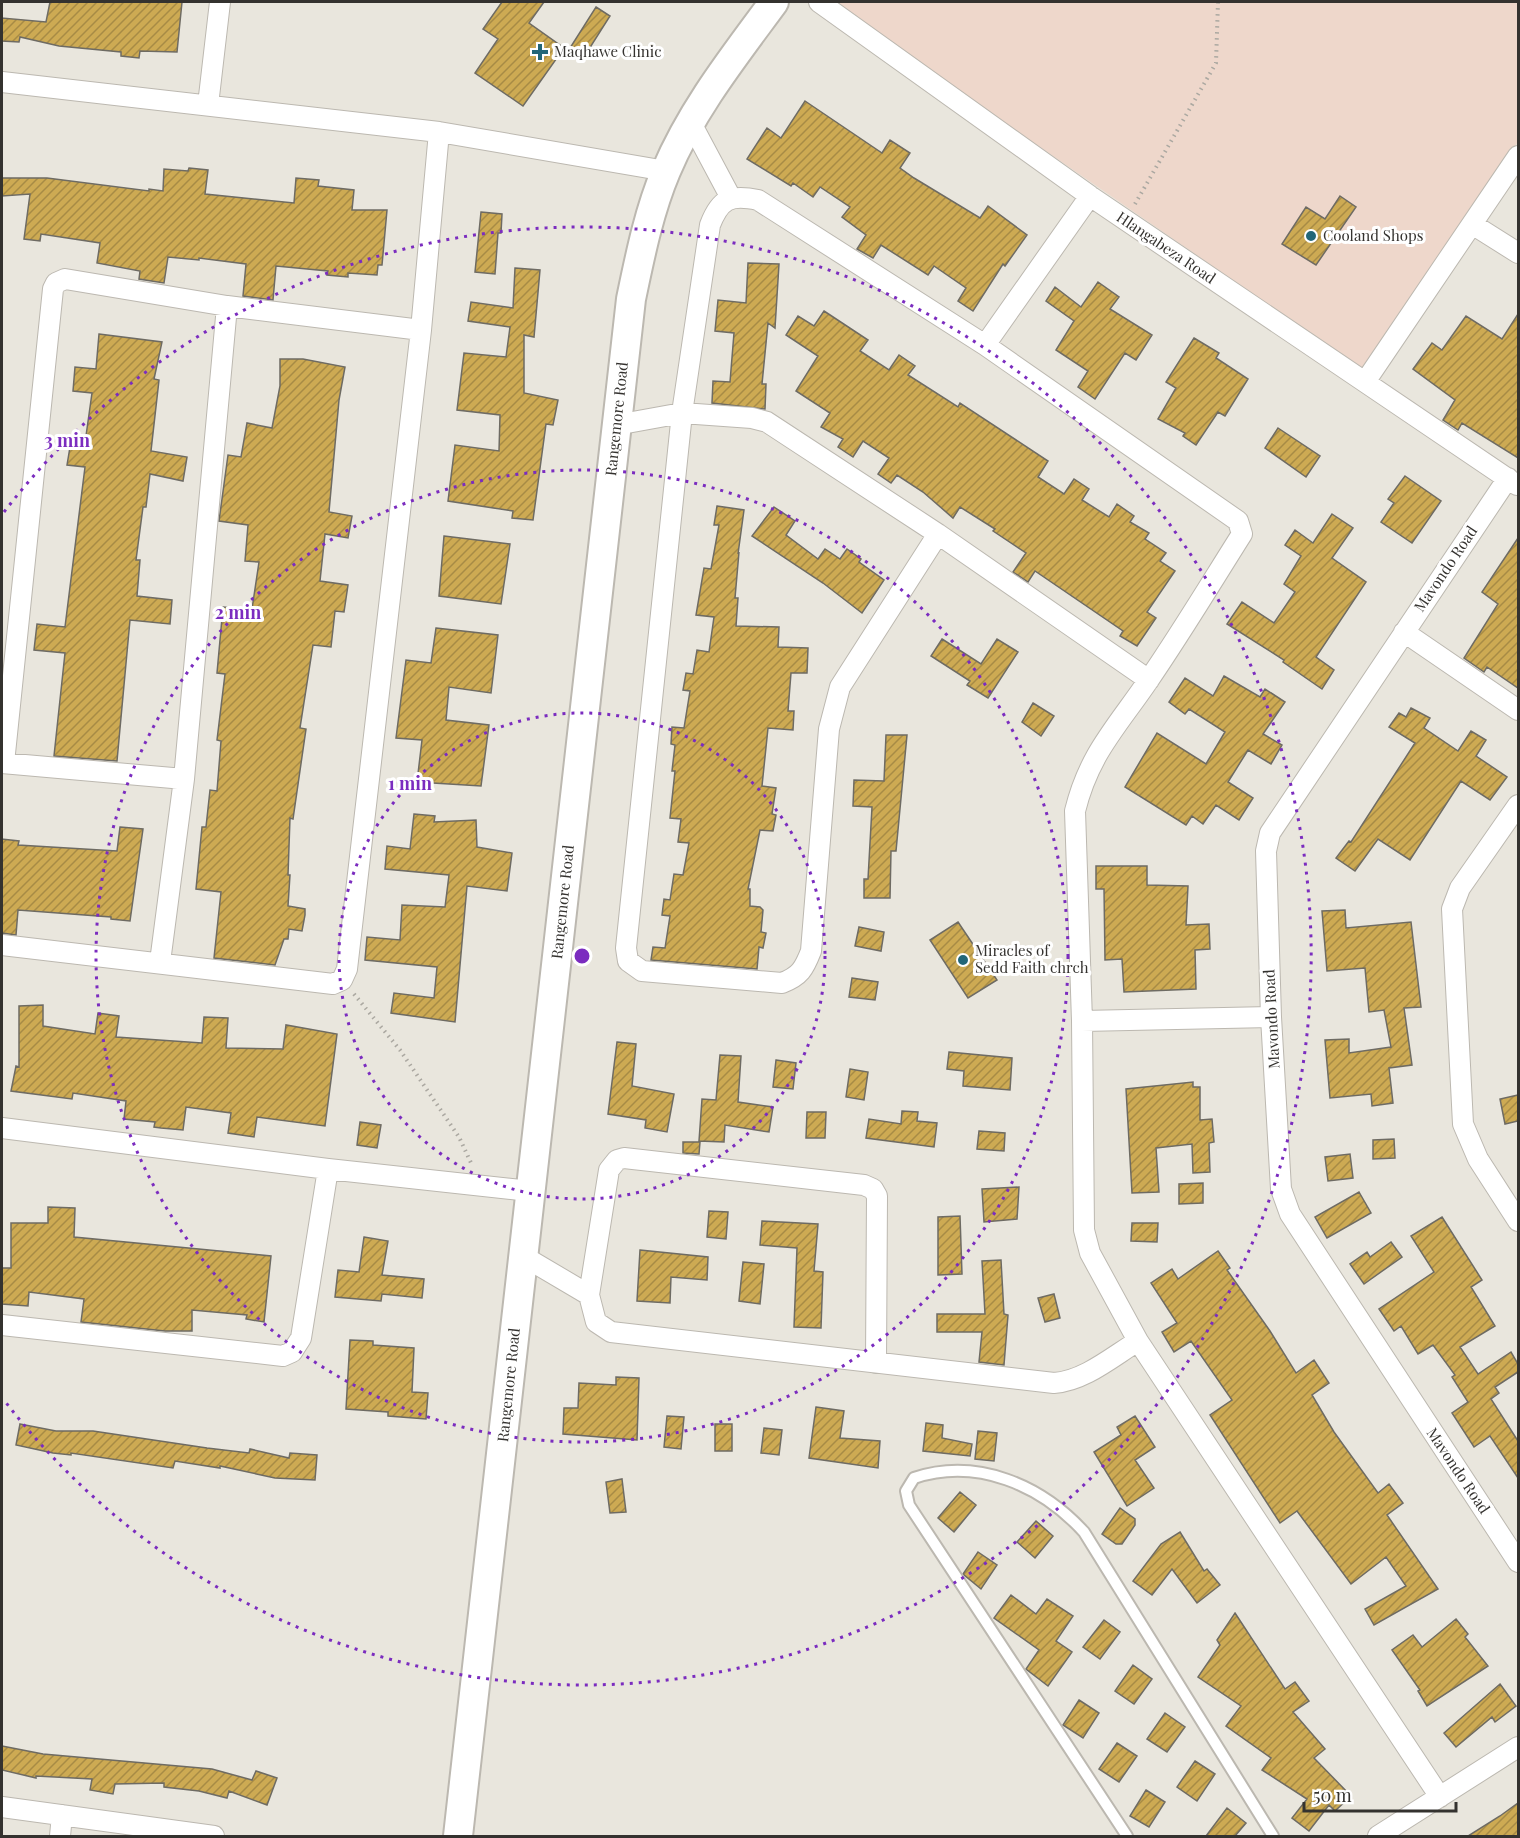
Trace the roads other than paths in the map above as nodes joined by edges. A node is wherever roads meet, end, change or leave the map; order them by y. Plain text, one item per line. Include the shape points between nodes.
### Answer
1 (220, 2) edge
2 (774, 2) edge
3 (819, 2) edge
4 (2, 82) edge
5 (208, 105) junction
6 (691, 123) junction
7 (439, 132) junction
8 (1518, 156) edge
9 (666, 171) junction
10 (1090, 196) junction
11 (732, 198) junction
12 (1472, 224) junction
13 (1518, 253) edge
14 (227, 306) junction
15 (421, 330) junction
16 (985, 345) junction
17 (1365, 382) junction
18 (682, 413) junction
19 (616, 425) junction
20 (1513, 482) edge
21 (938, 534) junction
22 (1404, 632) junction
23 (1149, 681) junction
24 (1518, 710) edge
25 (3, 763) edge
26 (184, 779) junction
27 (1518, 805) edge
28 (2, 945) edge
29 (160, 962) junction
30 (1271, 1017) junction
31 (1082, 1021) junction
32 (2, 1128) edge
33 (327, 1170) junction
34 (530, 1191) junction
35 (1518, 1221) edge
36 (524, 1256) junction
37 (589, 1296) junction
38 (2, 1325) edge
39 (1138, 1341) junction
40 (876, 1363) junction
41 (1518, 1562) edge
42 (1518, 1747) edge
43 (1440, 1797) junction
44 (2, 1807) edge
45 (62, 1815) junction
46 (60, 1836) edge
47 (214, 1836) edge
48 (458, 1836) edge
49 (1127, 1836) edge
50 (1273, 1836) edge
51 (1378, 1836) edge

1 - 5 street
2 - 6 street, Rangemore Road
3 - 10 street, Hlangabeza Road
4 - 5 street
5 - 7 street
6 - 9 street, Rangemore Road
6 - 11 street
7 - 9 street
7 - 15 street
8 - 12 street
9 - 19 street, Rangemore Road via 641,248
10 - 16 street
10 - 17 street, Hlangabeza Road
11 - 16 street via 758,200
11 - 18 street via 716,210 710,225
12 - 13 street
12 - 17 street
14 - 15 street
14 - 25 street via 65,279 53,289
14 - 26 street
15 - 29 street via 347,969 342,980 333,984
16 - 23 street via 1242,526 1242,534
17 - 20 street, Hlangabeza Road
18 - 19 street
18 - 21 street via 767,422
18 - 21 street via 626,948 634,968 782,983 804,970 811,951 833,704 852,666
19 - 34 street, Rangemore Road
20 - 22 street, Mavondo Road
21 - 23 street
22 - 24 street
22 - 30 street, Mavondo Road via 1270,833 1266,851
23 - 31 street via 1093,758 1081,784 1075,811
25 - 26 street
26 - 29 street
27 - 35 street via 1460,888 1452,909 1463,1124 1478,1159
28 - 29 street
30 - 31 street
30 - 41 street, Mavondo Road via 1281,1189 1290,1214
31 - 39 street via 1084,1230 1090,1253
32 - 33 street
33 - 34 street
33 - 38 street via 301,1338 292,1352 283,1356
34 - 36 street, Rangemore Road
36 - 37 street
36 - 48 street, Rangemore Road
37 - 40 street via 596,1322 611,1332
37 - 40 street via 609,1170 617,1160 864,1185 878,1196
39 - 40 street via 1068,1382
39 - 43 street
42 - 43 street
43 - 51 street
44 - 45 street
45 - 46 street
45 - 47 street
49 - 50 lane via 909,1505 906,1491 914,1478 958,1470 1010,1480 1063,1509 1084,1532

